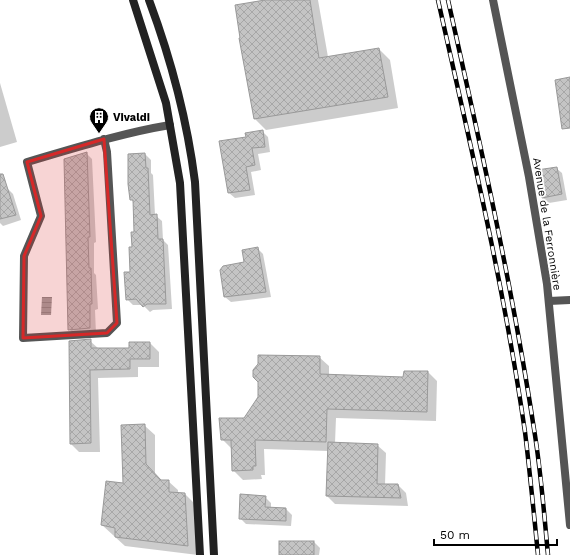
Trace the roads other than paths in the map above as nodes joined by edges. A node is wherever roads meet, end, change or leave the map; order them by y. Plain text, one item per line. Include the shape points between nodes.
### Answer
1 (133, 0) edge
2 (149, 0) edge
3 (493, 0) edge
4 (170, 125) junction
5 (104, 139) junction
6 (570, 300) edge
7 (549, 301) junction
8 (570, 525) edge
9 (200, 555) edge
10 (214, 555) edge

1 - 4 main road via 166,103
2 - 10 main road via 181,99 190,140 195,182
3 - 7 street, Avenue de la Ferronnière via 529,176
4 - 5 street via 131,131
4 - 9 main road via 180,183
5 - 5 street via 27,162 41,216 24,256 23,338 107,333 117,324 107,152
6 - 7 street
7 - 8 street, Avenue de la Ferronnière

